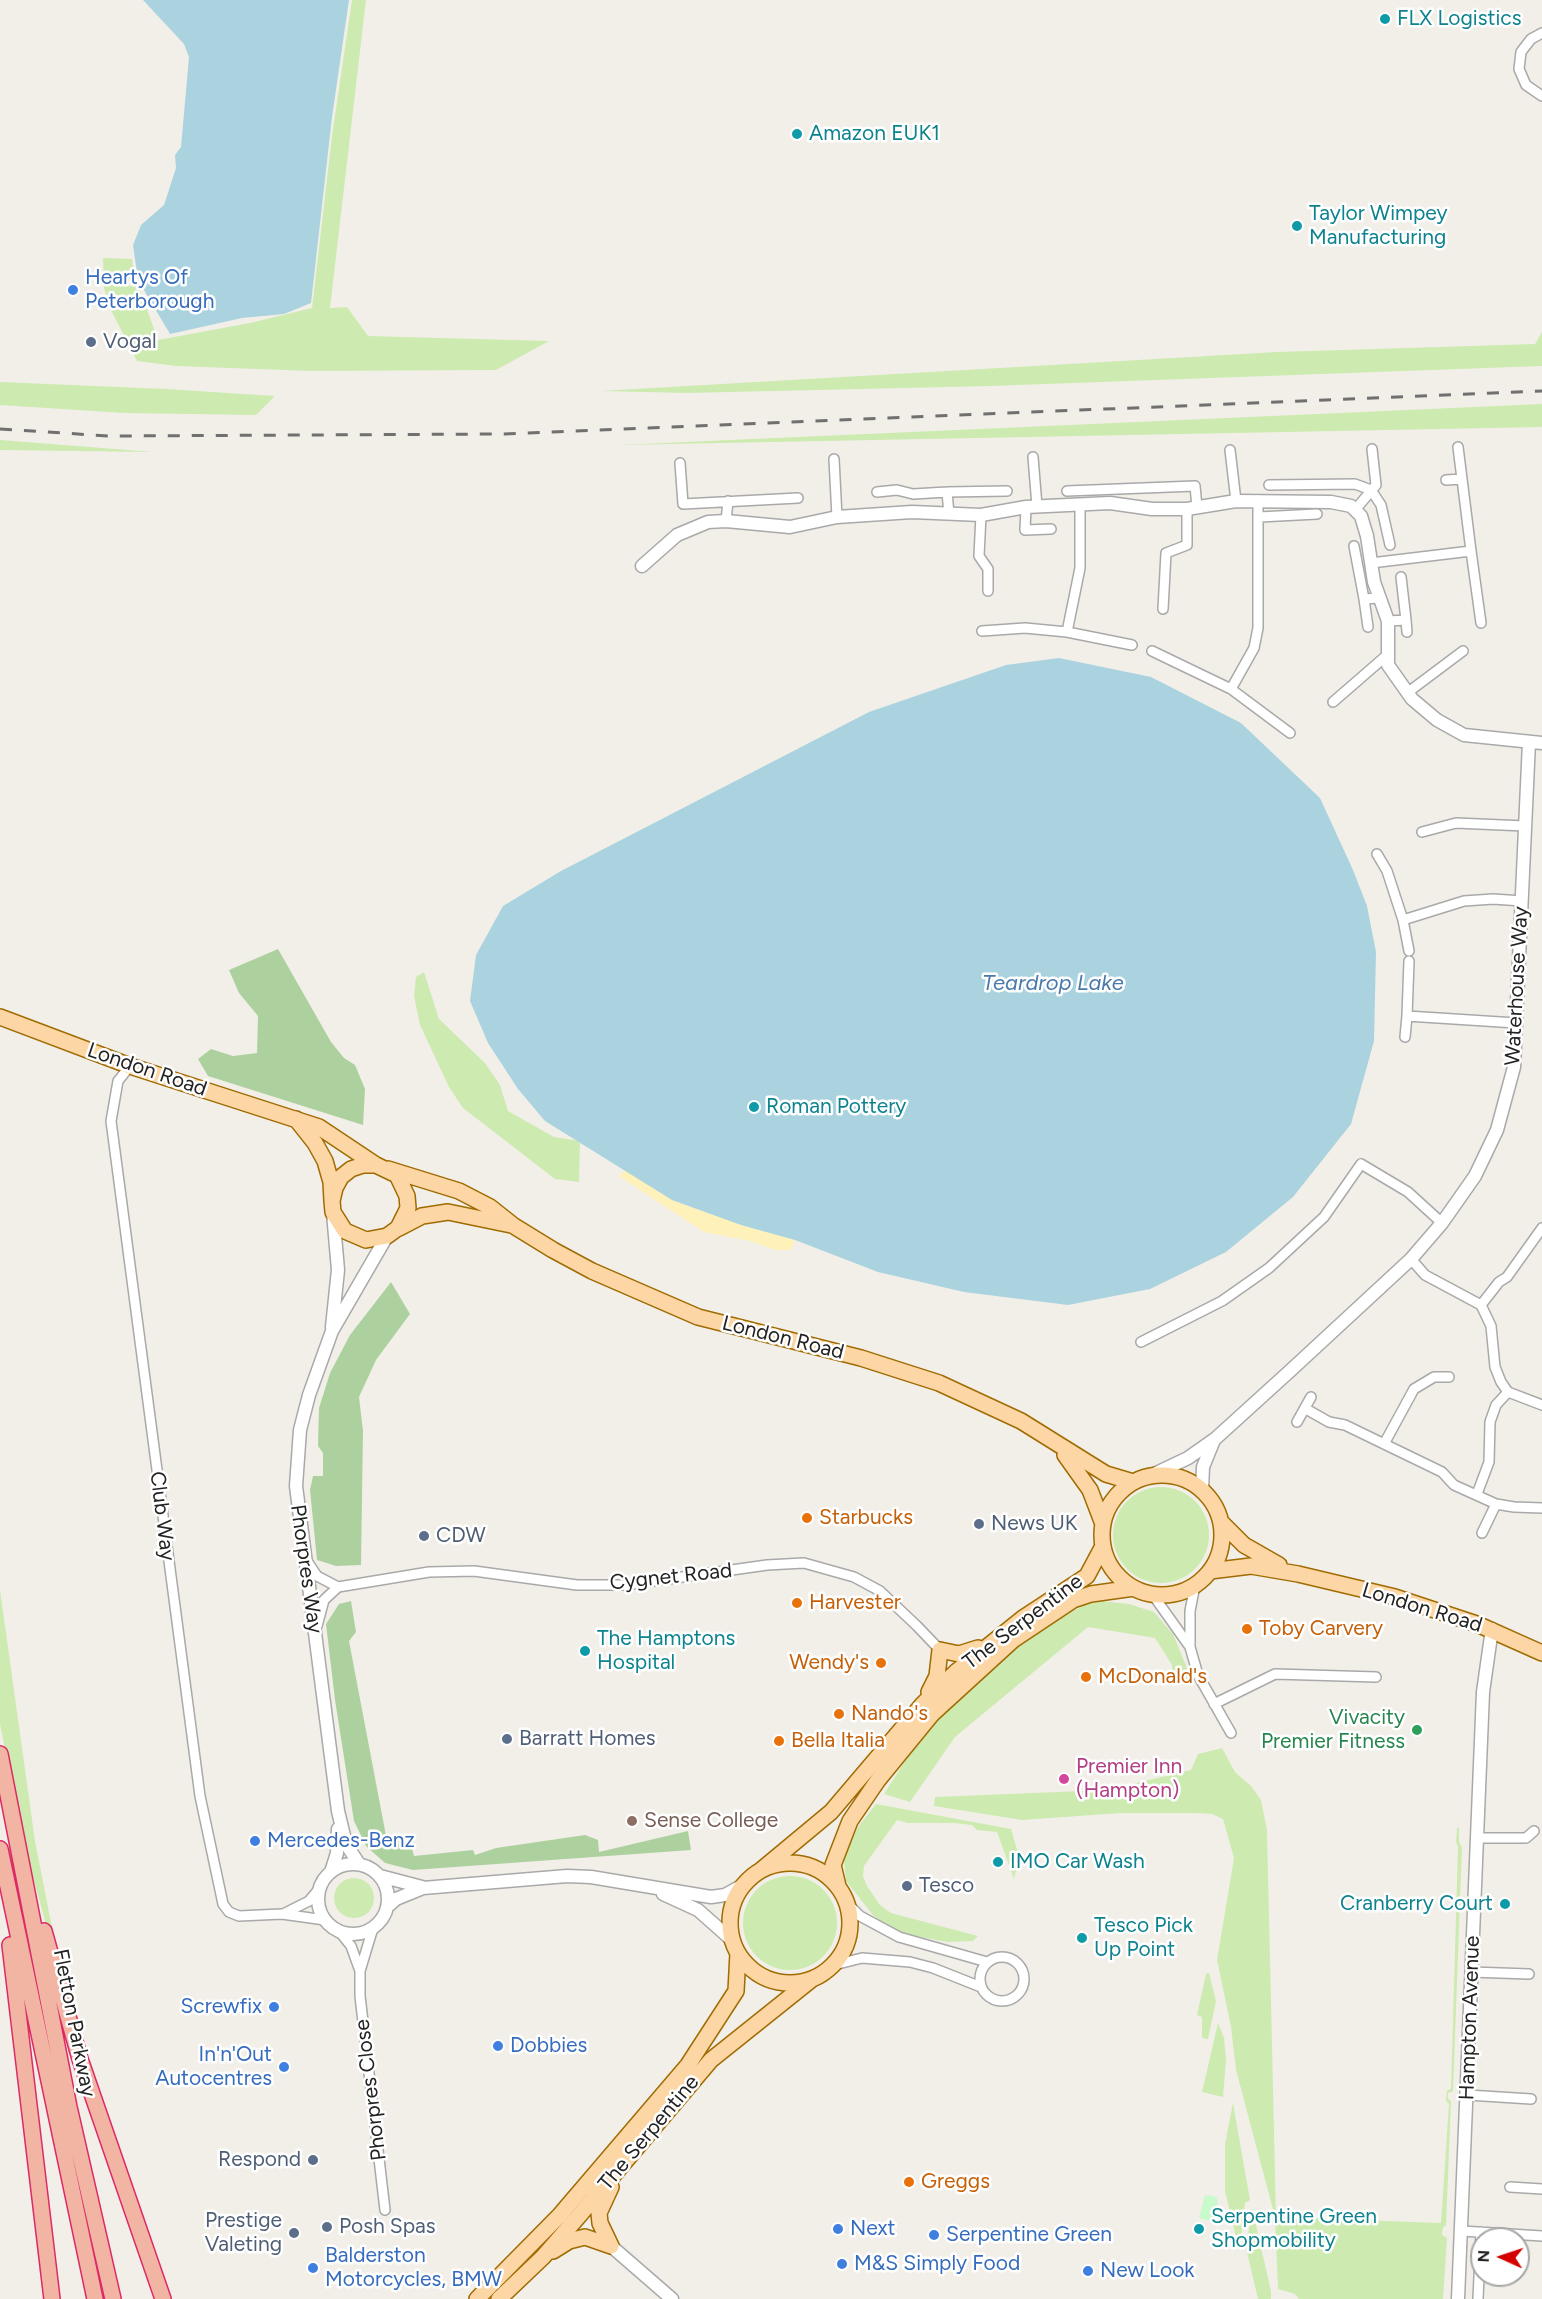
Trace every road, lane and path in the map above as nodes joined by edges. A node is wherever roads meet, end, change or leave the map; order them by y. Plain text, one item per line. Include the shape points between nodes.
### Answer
1 (1542, 33) edge
2 (1542, 96) edge
3 (1458, 447) dead end
4 (1372, 449) dead end
5 (1230, 450) dead end
6 (1034, 457) dead end
7 (834, 459) dead end
8 (680, 463) dead end
9 (1462, 478) junction
10 (1446, 480) dead end
11 (1269, 485) dead end
12 (1138, 487) junction
13 (1371, 490) junction
14 (1007, 491) dead end
15 (1067, 491) dead end
16 (877, 492) dead end
17 (947, 492) junction
18 (798, 498) dead end
19 (1258, 500) junction
20 (728, 501) junction
21 (1236, 501) junction
22 (1080, 505) junction
23 (1031, 507) junction
24 (1137, 507) junction
25 (1192, 508) junction
26 (1355, 510) junction
27 (949, 514) junction
28 (1317, 514) dead end
29 (981, 515) junction
30 (837, 517) junction
31 (1259, 517) junction
32 (726, 521) junction
33 (1051, 529) dead end
34 (1390, 545) dead end
35 (1354, 546) dead end
36 (1471, 551) junction
37 (1371, 563) junction
38 (642, 566) dead end
39 (1401, 577) dead end
40 (988, 591) dead end
41 (1379, 598) junction
42 (1364, 600) junction
43 (1163, 609) dead end
44 (1406, 620) junction
45 (1388, 621) junction
46 (1481, 623) dead end
47 (1368, 627) dead end
48 (982, 631) dead end
49 (1068, 632) junction
50 (1407, 632) dead end
51 (1132, 645) dead end
52 (1152, 651) dead end
53 (1463, 651) dead end
54 (1386, 656) junction
55 (1231, 689) junction
56 (1407, 693) junction
57 (1333, 702) dead end
58 (1290, 733) dead end
59 (1529, 742) junction
60 (1542, 743) edge
61 (1526, 826) junction
62 (1422, 832) dead end
63 (1377, 854) dead end
64 (1522, 901) junction
65 (1403, 920) junction
66 (1409, 951) dead end
67 (1409, 961) dead end
68 (1407, 1016) junction
69 (0, 1017) edge
70 (1516, 1023) junction
71 (1405, 1037) dead end
72 (130, 1066) junction
73 (296, 1119) junction
74 (382, 1167) junction
75 (333, 1207) junction
76 (1442, 1223) junction
77 (514, 1226) junction
78 (1542, 1228) edge
79 (393, 1232) junction
80 (1410, 1259) junction
81 (1481, 1305) junction
82 (332, 1332) junction
83 (1147, 1342) dead end
84 (1449, 1377) dead end
85 (1508, 1392) junction
86 (1311, 1397) dead end
87 (1542, 1405) edge
88 (1306, 1409) junction
89 (1297, 1422) dead end
90 (1215, 1439) junction
91 (1055, 1443) junction
92 (1384, 1444) junction
93 (1150, 1476) junction
94 (1133, 1482) junction
95 (1202, 1491) junction
96 (1477, 1494) junction
97 (1497, 1504) junction
98 (1542, 1508) edge
99 (1221, 1522) junction
100 (1103, 1524) junction
101 (1482, 1533) dead end
102 (1103, 1546) junction
103 (302, 1548) junction
104 (306, 1560) junction
105 (1210, 1571) junction
106 (1298, 1574) junction
107 (1195, 1585) junction
108 (338, 1587) junction
109 (1134, 1588) junction
110 (1153, 1595) junction
111 (1492, 1629) junction
112 (316, 1631) junction
113 (987, 1644) junction
114 (1190, 1647) junction
115 (940, 1650) junction
116 (1542, 1653) edge
117 (318, 1668) junction
118 (1376, 1677) dead end
119 (1214, 1704) junction
120 (922, 1705) junction
121 (1231, 1733) dead end
122 (0, 1754) edge
123 (338, 1811) junction
124 (13, 1825) junction
125 (1534, 1831) dead end
126 (1478, 1838) junction
127 (0, 1849) edge
128 (0, 1862) edge
129 (359, 1864) junction
130 (760, 1871) junction
131 (331, 1872) junction
132 (380, 1876) junction
133 (630, 1884) junction
134 (743, 1885) junction
135 (838, 1886) junction
136 (320, 1888) junction
137 (423, 1888) junction
138 (847, 1903) junction
139 (388, 1906) junction
140 (282, 1914) junction
141 (325, 1920) junction
142 (373, 1928) junction
143 (339, 1931) junction
144 (735, 1947) junction
145 (987, 1962) junction
146 (834, 1965) junction
147 (360, 1971) junction
148 (1471, 1972) junction
149 (1529, 1974) dead end
150 (811, 1980) junction
151 (981, 1987) junction
152 (1468, 2095) junction
153 (1531, 2099) dead end
154 (621, 2168) junction
155 (1510, 2187) dead end
156 (1542, 2189) edge
157 (385, 2210) dead end
158 (1462, 2231) junction
159 (1470, 2231) edge
160 (610, 2246) junction
161 (543, 2257) junction
162 (52, 2299) edge
163 (95, 2299) edge
164 (113, 2299) edge
165 (163, 2299) edge
166 (477, 2299) edge
167 (499, 2299) edge
168 (672, 2299) edge
169 (1458, 2299) edge

1 - 2 street via 1521,52 1519,69 1526,85
3 - 9 street
4 - 13 street via 1376,485
5 - 21 street
6 - 23 street
7 - 30 street
8 - 20 street via 683,504
9 - 10 street
9 - 36 street
11 - 13 street via 1355,484
12 - 15 street
12 - 24 street
12 - 25 street via 1195,486
13 - 26 street
13 - 34 street via 1381,505
14 - 17 street
16 - 17 street
17 - 27 street
18 - 20 street
19 - 21 street
19 - 26 street via 1331,502
19 - 31 street
20 - 32 street
21 - 25 street
22 - 23 street
22 - 24 street via 1110,503
22 - 49 street via 1080,568
23 - 29 street
23 - 33 street via 1025,530
24 - 25 street
25 - 43 street via 1187,545 1166,553
26 - 37 street via 1361,516
27 - 29 street
27 - 30 street
28 - 31 street
29 - 40 street via 979,556 988,569
30 - 32 street via 790,527
31 - 55 street via 1258,628 1254,648
32 - 38 street via 702,524 677,534
35 - 42 street
36 - 37 street
36 - 46 street
37 - 41 street
39 - 44 street
41 - 42 street
41 - 45 street
42 - 47 street
44 - 45 street
44 - 50 street
45 - 54 street
48 - 49 street via 1025,628
49 - 51 street
52 - 55 street
53 - 56 street
54 - 56 street
54 - 57 street
55 - 58 street
56 - 59 street via 1437,720 1464,735
59 - 60 street
59 - 61 street, Waterhouse Way
61 - 62 street via 1456,823
61 - 64 street, Waterhouse Way
63 - 65 street via 1387,871
64 - 65 street via 1464,901
64 - 70 street, Waterhouse Way
65 - 66 street
67 - 68 street
68 - 70 street
68 - 71 street
69 - 72 main road, London Road
70 - 76 street, Waterhouse Way via 1514,1067 1497,1130 1475,1176
72 - 73 main road, London Road
72 - 140 street, Club Way via 118,1081 111,1121 200,1796 223,1904 239,1916
73 - 74 main road, London Road via 319,1127
73 - 75 main road via 325,1161
74 - 75 main road via 363,1165 351,1169 335,1188
74 - 77 main road, London Road via 459,1191 490,1207
74 - 79 main road via 397,1175 407,1196 408,1208
75 - 79 main road via 338,1222 355,1237 377,1240
75 - 82 street, Phorpres Way via 338,1270
76 - 80 street, Waterhouse Way
76 - 83 street via 1408,1192 1361,1164 1324,1217 1269,1268 1222,1302
77 - 79 main road, London Road via 448,1212 422,1216
77 - 91 main road, London Road via 592,1271 698,1317 861,1358 939,1383 1021,1421
78 - 81 street via 1528,1254
79 - 82 street, Phorpres Way
80 - 81 street via 1425,1275
80 - 90 street, Waterhouse Way
81 - 85 street via 1491,1326 1495,1367
82 - 103 street, Phorpres Way via 300,1430 296,1486
84 - 92 street via 1434,1377 1414,1389 1399,1405
85 - 87 street
85 - 96 street via 1496,1405 1490,1422 1489,1462
86 - 88 street
88 - 89 street
88 - 92 street
90 - 93 street, Waterhouse Way via 1188,1458
90 - 95 street, Waterhouse Way via 1203,1467
91 - 94 main road, London Road via 1106,1474
91 - 100 main road, London Road via 1081,1474
92 - 96 street
93 - 94 main road
93 - 95 main road via 1169,1475 1187,1480
94 - 100 main road via 1109,1507
95 - 99 main road
96 - 97 street
97 - 98 street
97 - 101 street
99 - 105 main road via 1222,1539
99 - 106 main road, London Road via 1244,1545
100 - 102 main road
102 - 109 main road via 1108,1563 1119,1578
102 - 113 main road, The Serpentine via 1087,1576
103 - 104 street, Phorpres Way
103 - 117 street via 302,1576
104 - 108 street via 317,1576
104 - 112 street, Phorpres Way
105 - 106 main road, London Road via 1251,1566
105 - 107 main road
106 - 111 main road, London Road via 1395,1597
107 - 110 main road via 1175,1594
107 - 114 street
108 - 112 street via 324,1600
108 - 115 street, Cygnet Road via 429,1572 474,1571 577,1585 626,1586 804,1563 854,1576 880,1591
109 - 110 main road
109 - 135 main road, The Serpentine via 1073,1600 1013,1640 932,1714 850,1821 833,1865
110 - 114 street
111 - 116 main road, London Road
111 - 126 street, Hampton Avenue via 1483,1692
112 - 117 street, Phorpres Way
113 - 115 main road via 959,1654
113 - 120 main road, The Serpentine
114 - 119 street via 1198,1675
115 - 120 main road via 937,1676
117 - 123 street, Phorpres Way
118 - 119 street via 1275,1674
119 - 121 street
120 - 130 main road, The Serpentine via 831,1812
122 - 124 highway, Fletton Parkway
123 - 129 street, Phorpres Way via 346,1844
123 - 131 street, Phorpres Way via 337,1853
124 - 164 highway, Fletton Parkway via 69,2107
124 - 165 highway via 80,2059
125 - 126 street via 1526,1838
126 - 148 street, Hampton Avenue
127 - 163 highway, Fletton Parkway
128 - 162 highway
129 - 131 street via 339,1866
129 - 132 street
130 - 134 main road
130 - 135 main road via 776,1864 810,1866
131 - 136 street
132 - 137 street
132 - 139 street
133 - 134 street via 711,1897 725,1895
133 - 137 street via 567,1876
133 - 144 street via 698,1910
134 - 144 main road via 730,1917
135 - 138 main road
136 - 140 street, Club Way via 309,1901
136 - 141 street via 318,1899
137 - 139 street
138 - 145 street via 860,1916 899,1938
138 - 146 main road via 849,1936
139 - 142 street
140 - 141 street, Club Way
141 - 143 street
142 - 143 street via 362,1933
142 - 147 street, Phorpres Close
143 - 147 street, Phorpres Close via 351,1946
144 - 150 main road via 748,1966 762,1977 778,1982
144 - 166 main road, The Serpentine via 736,1991 688,2065 559,2216
145 - 151 street via 980,1973
145 - 151 street via 999,1956 1016,1962 1023,1972 1023,1985 1016,1996 1001,2002 989,1998
146 - 150 main road
146 - 151 street via 862,1958 910,1962
147 - 157 street, Phorpres Close via 366,2064
148 - 149 street
148 - 152 street, Hampton Avenue
150 - 154 main road, The Serpentine via 711,2060
152 - 153 street
152 - 158 street, Hampton Avenue
154 - 160 main road via 599,2213
154 - 161 main road, The Serpentine
155 - 156 street
158 - 159 street
158 - 169 street, Hampton Avenue
160 - 161 main road via 585,2237 569,2241
160 - 168 street
161 - 167 main road, The Serpentine

